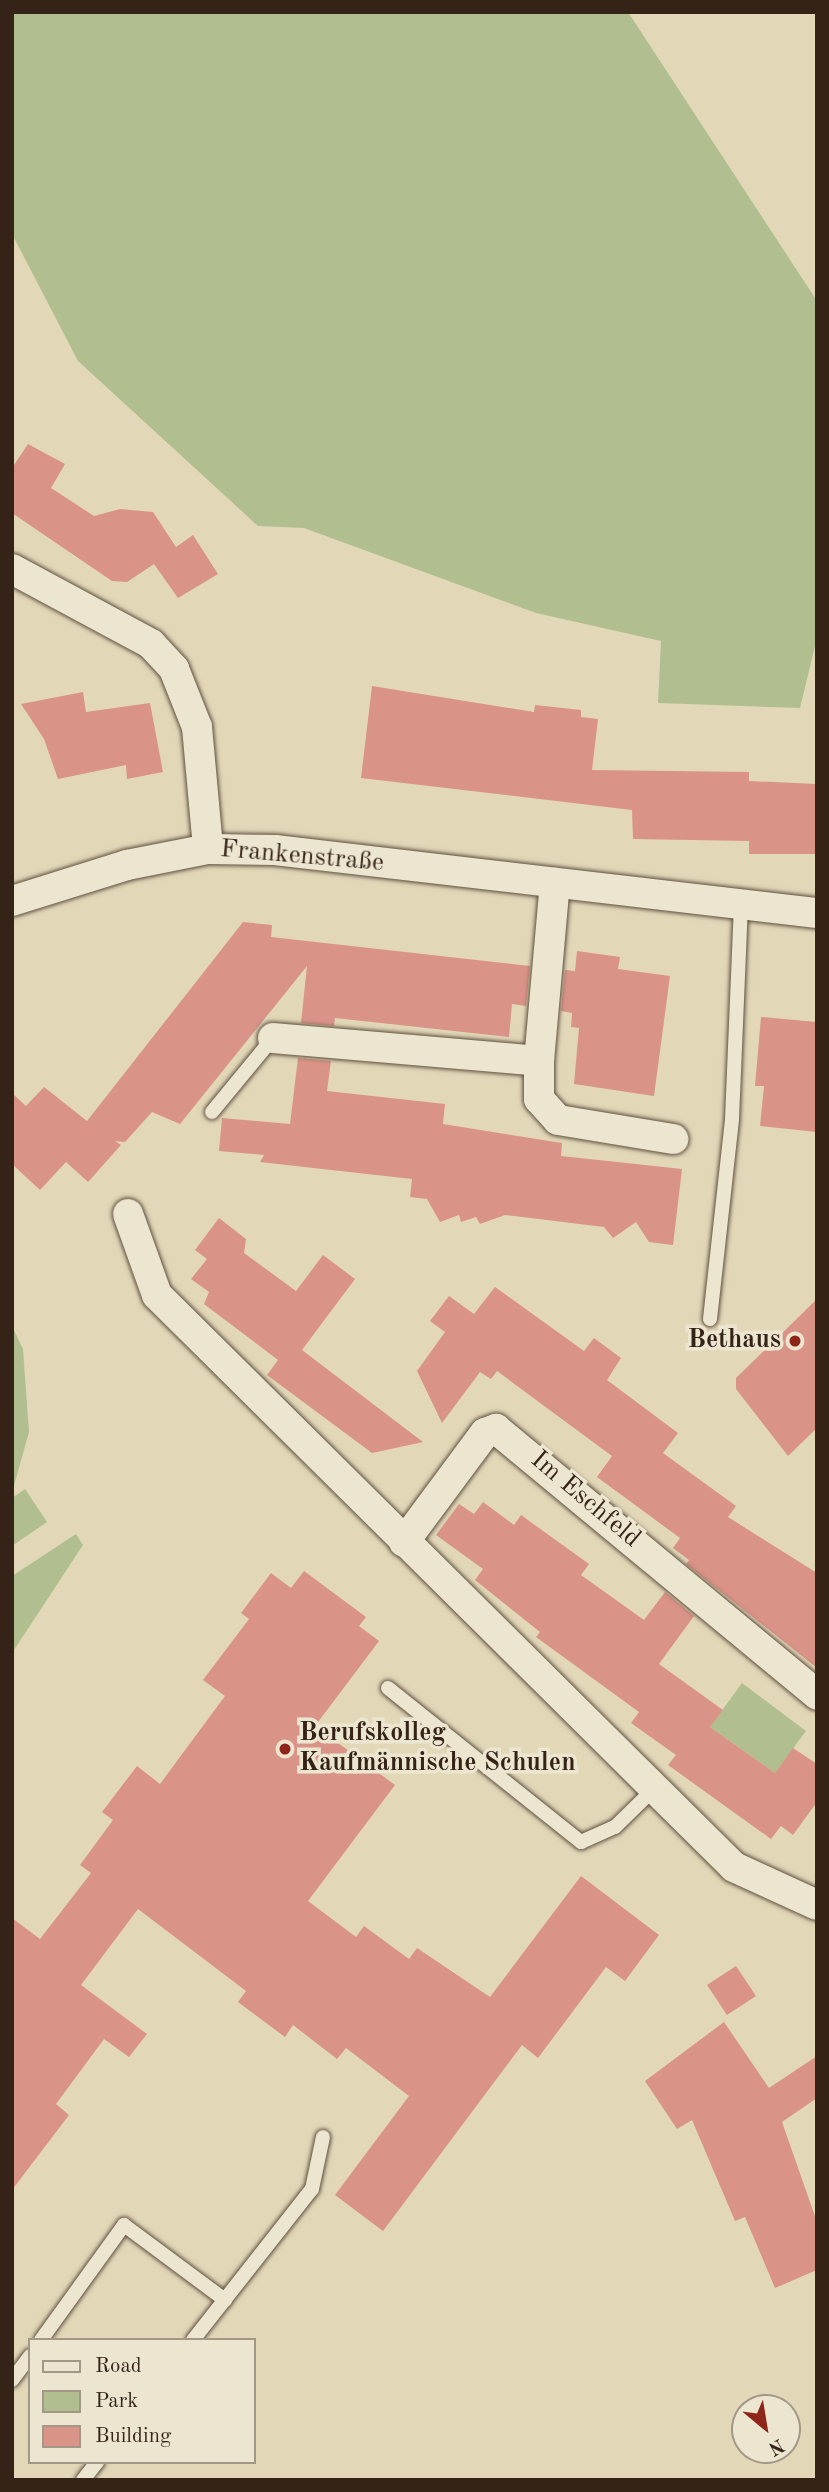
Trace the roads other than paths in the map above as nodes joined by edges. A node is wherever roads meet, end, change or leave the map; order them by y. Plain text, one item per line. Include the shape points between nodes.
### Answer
1 (12, 569) edge
2 (208, 849) junction
3 (555, 883) junction
4 (12, 901) edge
5 (741, 904) junction
6 (817, 913) edge
7 (273, 1038) joint
8 (539, 1061) junction
9 (212, 1112) dead end
10 (673, 1139) dead end
11 (128, 1214) dead end
12 (710, 1319) dead end
13 (404, 1542) junction
14 (388, 1688) dead end
15 (817, 1695) edge
16 (654, 1788) junction
17 (817, 1905) edge
18 (323, 2137) dead end
19 (225, 2300) junction
20 (42, 2338) edge
21 (195, 2338) edge
22 (28, 2359) edge
23 (12, 2380) edge
24 (95, 2464) edge
25 (83, 2480) edge

1 - 2 street via 151,644 174,669 197,727
2 - 3 street, Frankenstraße via 275,850
2 - 4 street, Frankenstraße via 127,865
3 - 5 street, Frankenstraße
3 - 8 street
5 - 6 street, Frankenstraße
5 - 12 lane via 732,1119
7 - 8 street
7 - 9 lane
8 - 10 street via 540,1099 558,1120
11 - 13 street via 157,1295
13 - 15 street, Im Eschfeld via 485,1433 496,1429
13 - 16 street
14 - 16 lane via 581,1842 615,1827
16 - 17 street via 734,1867
18 - 19 lane via 312,2189
19 - 20 lane via 124,2225
19 - 21 lane
22 - 23 lane
24 - 25 lane

